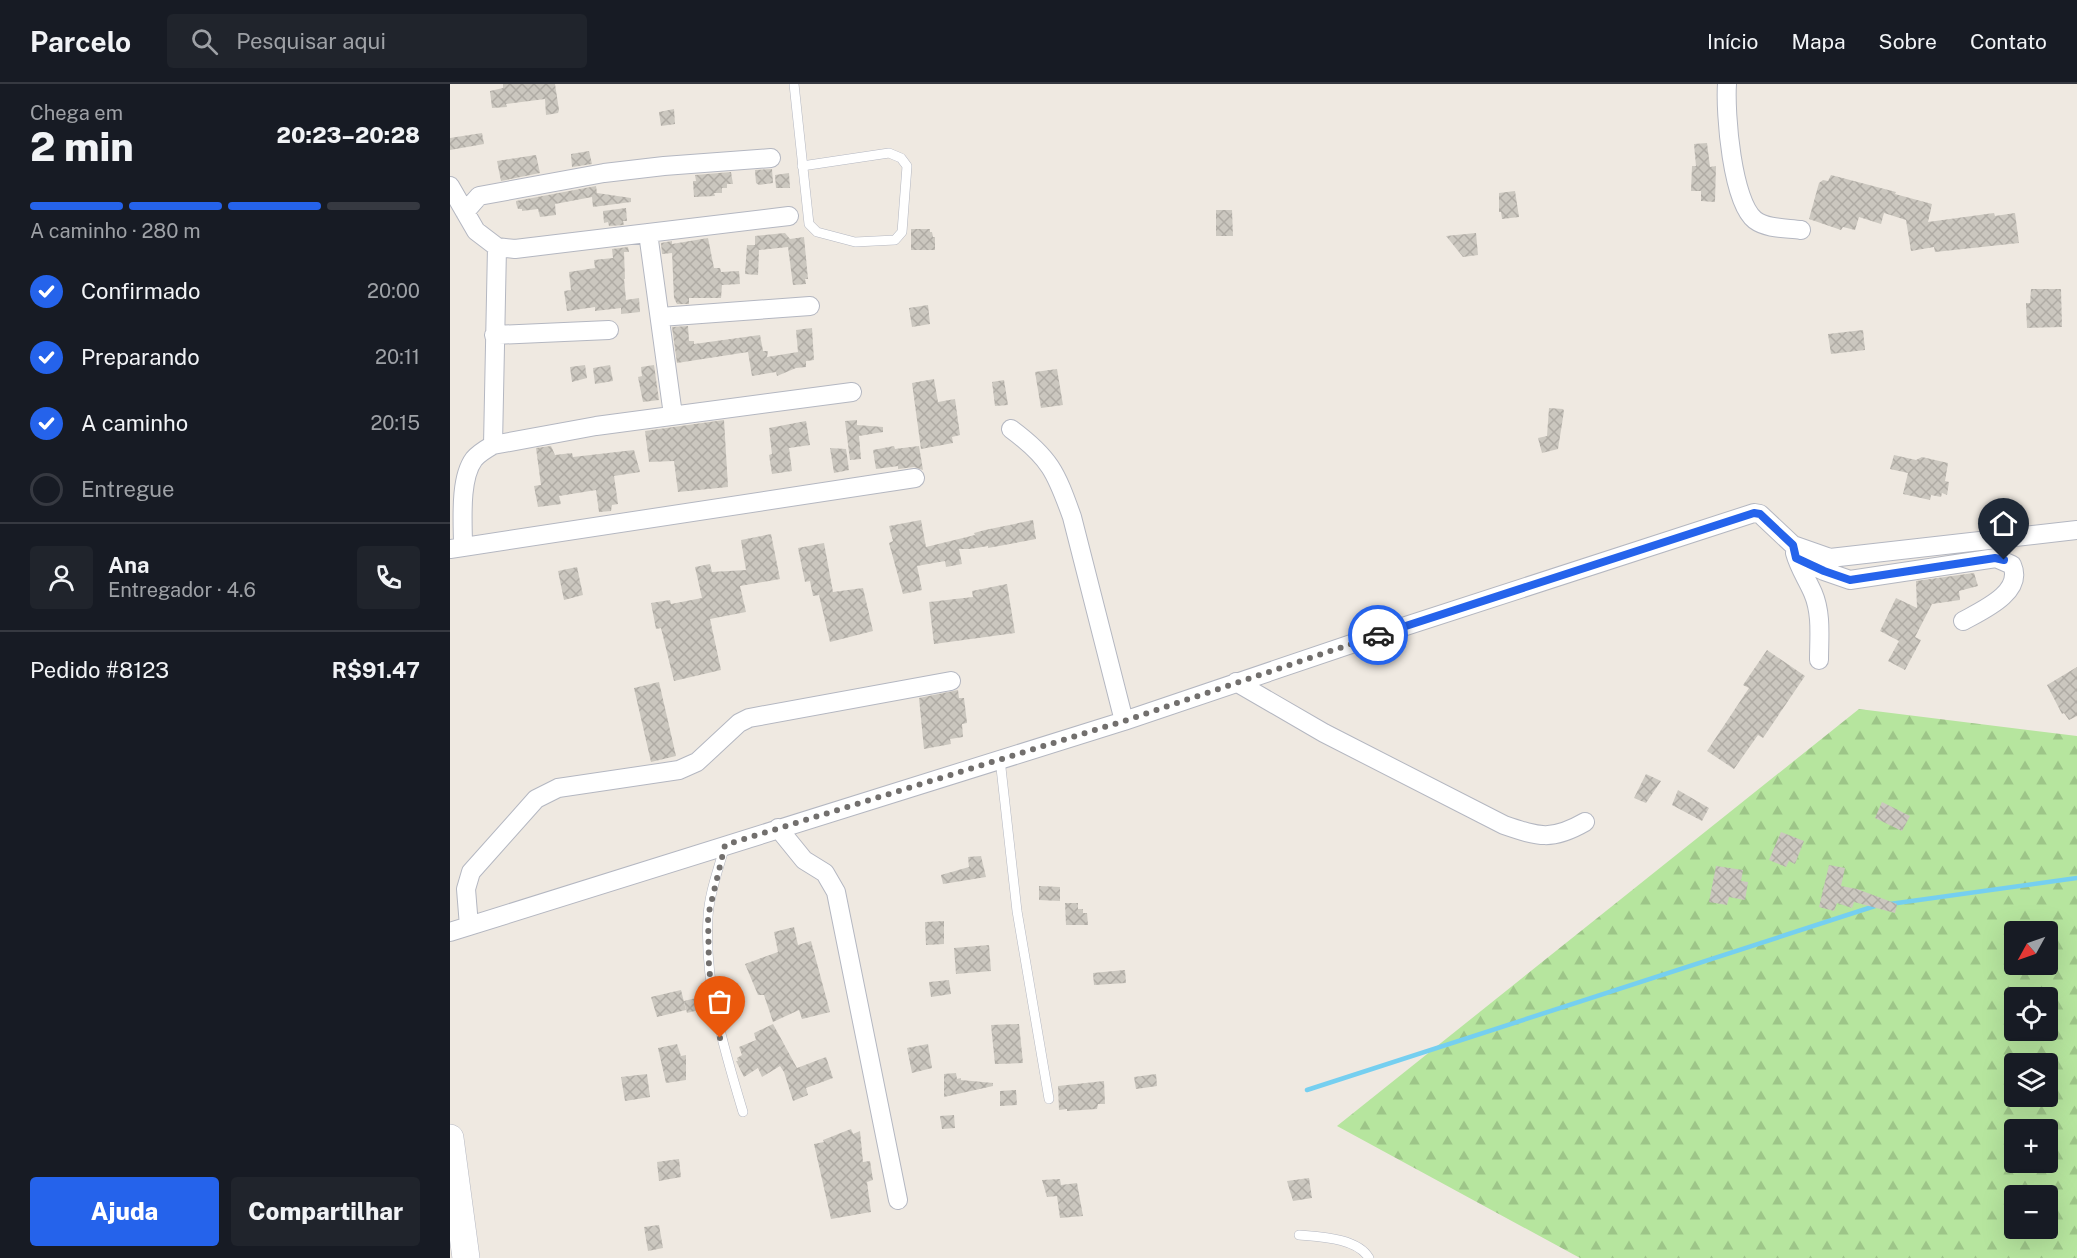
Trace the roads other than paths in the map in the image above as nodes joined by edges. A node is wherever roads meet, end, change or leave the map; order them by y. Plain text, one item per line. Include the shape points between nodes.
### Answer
1 (794, 84) edge
2 (1727, 84) edge
3 (771, 158) dead end
4 (802, 166) junction
5 (450, 186) edge
6 (465, 212) junction
7 (789, 216) dead end
8 (1801, 230) dead end
9 (648, 233) junction
10 (497, 247) junction
11 (810, 306) dead end
12 (660, 317) junction
13 (609, 330) dead end
14 (494, 336) junction
15 (852, 392) dead end
16 (673, 415) junction
17 (1011, 429) dead end
18 (493, 446) junction
19 (915, 478) dead end
20 (2077, 530) edge
21 (456, 548) edge
22 (1795, 552) junction
23 (1964, 621) dead end
24 (1819, 660) dead end
25 (951, 681) dead end
26 (1236, 682) junction
27 (1124, 721) junction
28 (1000, 759) junction
29 (1585, 822) dead end
30 (778, 828) junction
31 (725, 845) junction
32 (469, 926) junction
33 (450, 932) edge
34 (1048, 1099) dead end
35 (743, 1112) dead end
36 (450, 1138) edge
37 (898, 1200) dead end
38 (1299, 1235) dead end
39 (466, 1258) edge
40 (1369, 1258) edge

1 - 4 lane
2 - 8 street via 1735,175 1745,207 1757,222
3 - 6 street via 604,173 479,196
4 - 4 lane via 889,153 901,158 907,166 902,232 895,240 855,242 817,232 809,224
5 - 6 street
6 - 10 street via 476,231
7 - 9 street
9 - 10 street via 515,249
9 - 12 street
10 - 14 street
11 - 12 street
12 - 16 street
13 - 14 street
14 - 18 street
15 - 16 street
16 - 18 street
17 - 27 street via 1050,464 1063,490
18 - 21 street via 473,460 467,476
19 - 21 street
20 - 22 street via 1830,558
22 - 23 street via 1824,571 1850,580 1995,558 2012,565 2015,572 2011,587
22 - 24 street via 1814,593
22 - 26 street via 1760,514 1754,513
25 - 32 street via 749,718 697,762 679,770 558,788 536,800 471,872 466,889
26 - 27 street
26 - 29 street via 1324,733 1504,825 1531,834 1553,835
27 - 28 street
28 - 30 street
28 - 34 lane via 1017,911
30 - 31 street
30 - 37 street via 804,860 825,873 836,892
31 - 32 street
31 - 35 lane via 708,916 709,969 720,1038
32 - 33 street
36 - 39 street
38 - 40 lane via 1349,1244 1365,1251

